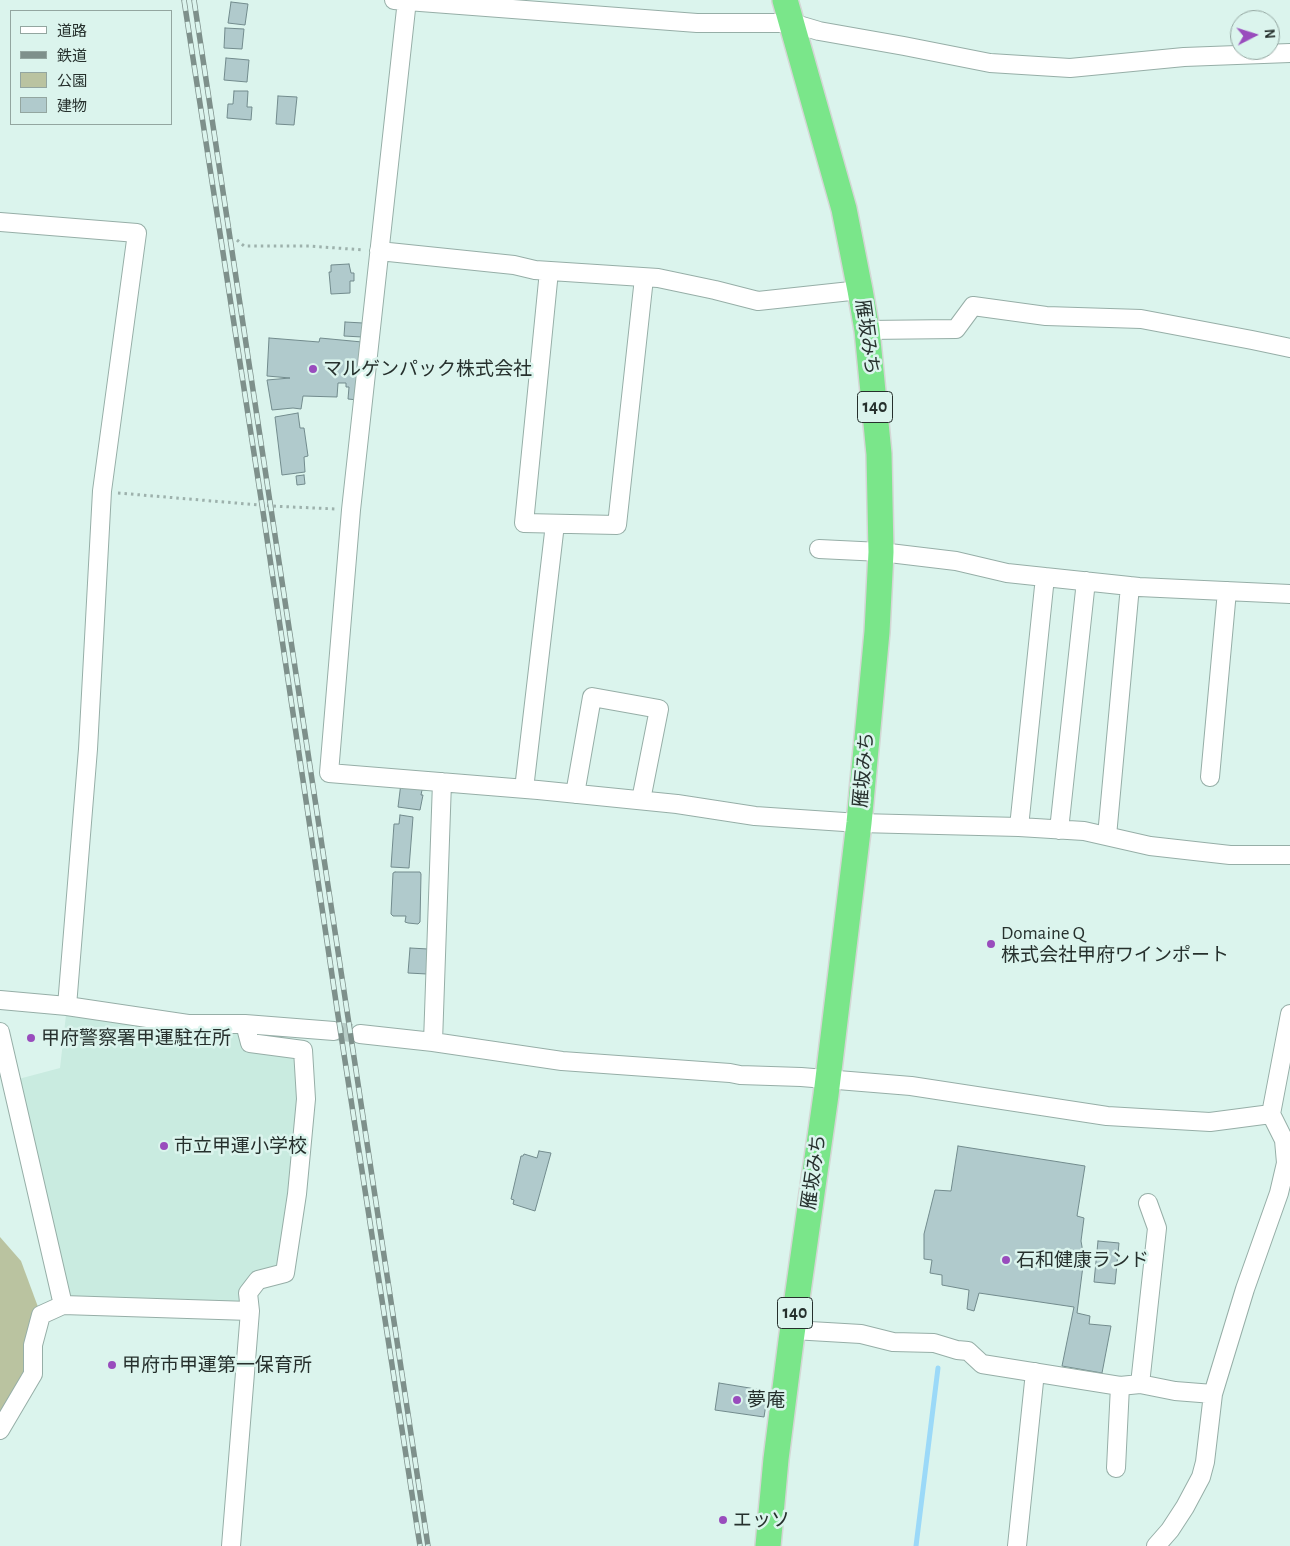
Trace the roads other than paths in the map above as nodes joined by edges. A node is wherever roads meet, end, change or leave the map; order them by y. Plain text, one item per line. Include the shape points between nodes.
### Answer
1 (403, 0) edge
2 (789, 11) edge
3 (1290, 53) edge
4 (0, 222) edge
5 (379, 251) junction
6 (549, 271) junction
7 (644, 278) junction
8 (860, 290) junction
9 (867, 330) junction
10 (1290, 348) edge
11 (555, 524) junction
12 (819, 549) dead end
13 (881, 552) junction
14 (1045, 577) junction
15 (1086, 581) junction
16 (1130, 586) junction
17 (1227, 591) junction
18 (1290, 594) edge
19 (1210, 776) dead end
20 (442, 782) junction
21 (524, 789) junction
22 (575, 794) junction
23 (641, 800) junction
24 (859, 823) junction
25 (1019, 827) junction
26 (1059, 830) junction
27 (1107, 836) junction
28 (1290, 855) edge
29 (0, 1000) edge
30 (67, 1006) junction
31 (1290, 1014) edge
32 (245, 1024) junction
33 (334, 1031) tunnel mouth
34 (0, 1032) edge
35 (360, 1034) tunnel mouth
36 (433, 1042) junction
37 (827, 1080) junction
38 (1271, 1114) junction
39 (1148, 1203) dead end
40 (63, 1305) junction
41 (250, 1311) junction
42 (793, 1330) junction
43 (1035, 1372) junction
44 (1140, 1384) junction
45 (1120, 1386) junction
46 (1214, 1394) junction
47 (0, 1430) edge
48 (1116, 1468) dead end
49 (231, 1546) edge
50 (768, 1546) edge
51 (1017, 1546) edge
52 (1156, 1546) edge

1 - 2 street via 688,22
1 - 5 street
2 - 3 street via 818,31 990,63 1070,68 1184,57
2 - 8 highway, 雁坂みち / 140 via 844,209
4 - 30 street via 137,234 102,491 88,749
5 - 6 street
5 - 20 street via 351,510 329,773
6 - 7 street
6 - 11 street via 524,523
7 - 8 street via 658,278 758,301
7 - 11 street via 617,526
8 - 9 highway, 雁坂みち / 140
9 - 10 street via 956,329 973,306 1046,316 1141,319
9 - 13 highway, 雁坂みち / 140 via 879,454
11 - 21 street
12 - 13 street
13 - 14 street
13 - 24 highway, 雁坂みち / 140
14 - 15 street
14 - 25 street
15 - 16 street
15 - 26 street
16 - 17 street
16 - 27 street
17 - 18 street
17 - 19 street
20 - 21 street
20 - 36 street
21 - 22 street
22 - 23 street
22 - 23 street via 592,697 659,709
23 - 24 street via 755,816
24 - 25 street
24 - 37 highway, 雁坂みち / 140
25 - 26 street
26 - 27 street
27 - 28 street via 1150,846 1230,855
29 - 30 street
30 - 32 street via 188,1024
31 - 38 street
32 - 33 street
32 - 41 street via 250,1043 303,1050 306,1099 285,1273 258,1280 248,1293
34 - 40 street
35 - 36 street
36 - 37 street via 562,1061
37 - 38 street via 911,1086 1107,1116 1210,1122
37 - 42 highway, 雁坂みち / 140
38 - 46 street via 1284,1140 1286,1163
39 - 44 street via 1157,1228
40 - 41 street
40 - 47 street via 41,1315 33,1345 33,1374
41 - 49 street
42 - 43 street via 860,1334 893,1342 934,1343 968,1351 982,1364
42 - 50 highway, 雁坂みち / 140
43 - 45 street
43 - 51 street
44 - 45 street
44 - 46 street
45 - 48 street
46 - 52 street via 1201,1477 1185,1507

